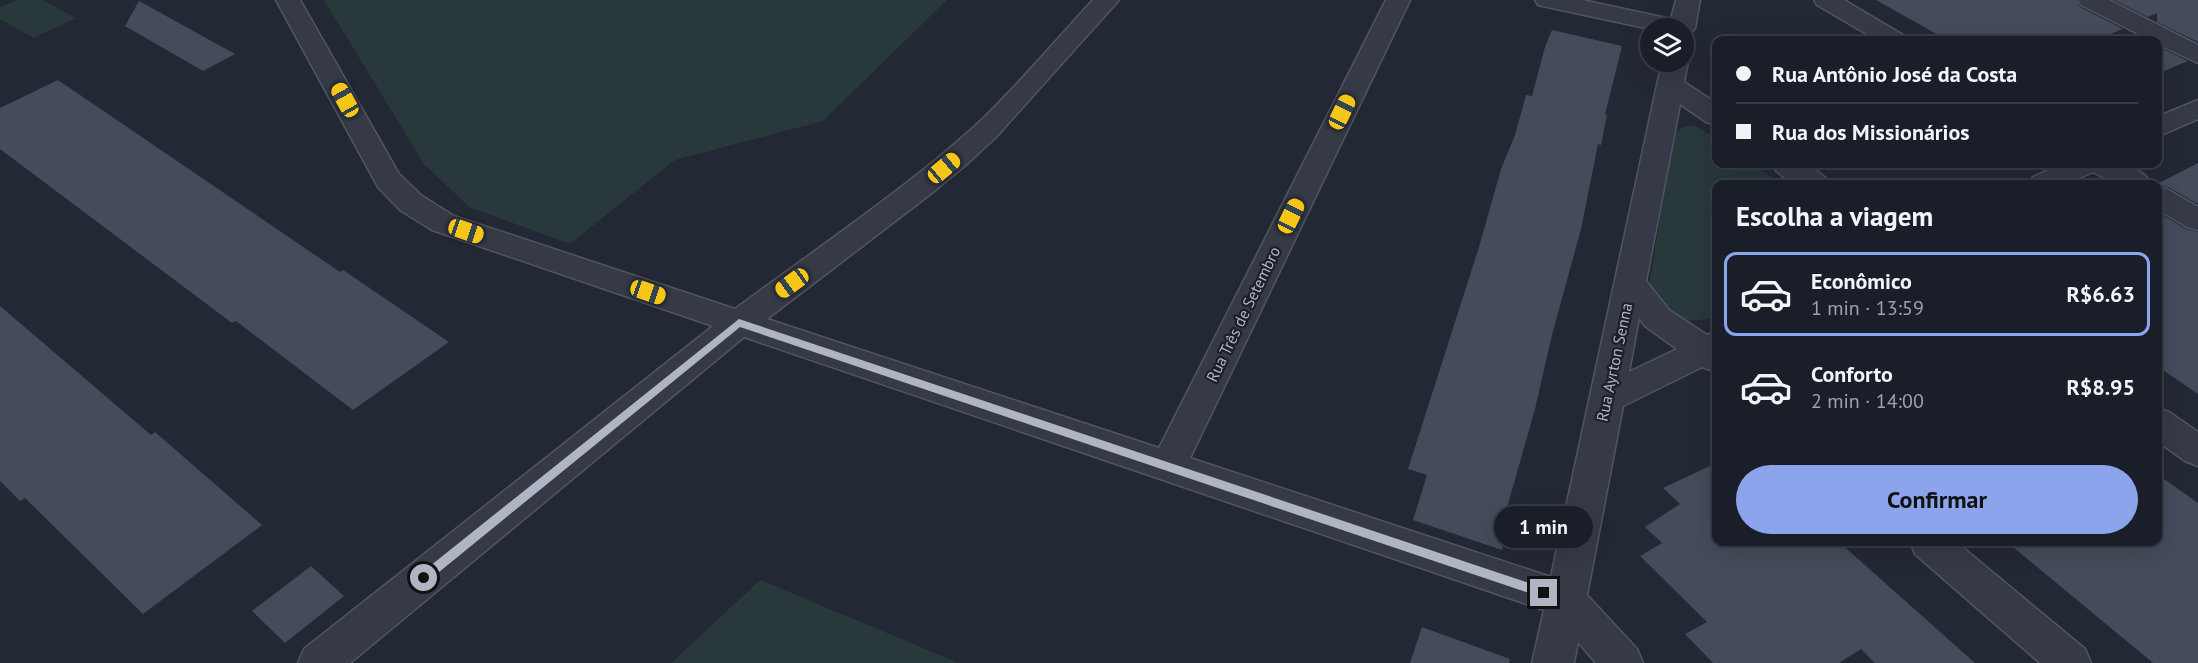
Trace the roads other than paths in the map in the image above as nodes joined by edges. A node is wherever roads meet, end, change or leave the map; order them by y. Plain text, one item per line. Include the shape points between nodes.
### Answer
1 (288, 0) edge
2 (1107, 0) edge
3 (1398, 0) edge
4 (1547, 0) edge
5 (1688, 0) edge
6 (1826, 0) edge
7 (2090, 0) edge
8 (1684, 18) edge
9 (1640, 19) edge
10 (1887, 36) edge
11 (2161, 36) edge
12 (2162, 37) edge
13 (2198, 55) edge
14 (1673, 73) edge
15 (2198, 108) edge
16 (1712, 112) edge
17 (2162, 126) edge
18 (1791, 168) edge
19 (2077, 168) edge
20 (2109, 168) edge
21 (1809, 180) edge
22 (2051, 180) edge
23 (2131, 180) edge
24 (2162, 199) edge
25 (2198, 220) edge
26 (1630, 282) junction
27 (739, 323) junction
28 (1712, 350) edge
29 (1712, 351) edge
30 (1606, 399) junction
31 (2162, 426) edge
32 (2198, 451) edge
33 (1168, 467) junction
34 (1934, 546) edge
35 (1566, 600) junction
36 (319, 663) edge
37 (1553, 663) edge
38 (1622, 663) edge
39 (2070, 663) edge

1 - 27 street via 388,180 411,203 443,223
2 - 27 street via 987,130 957,157
3 - 33 street, Rua Três de Setembro
4 - 9 street
5 - 8 street
6 - 10 street
7 - 11 street
12 - 13 street
14 - 16 street
14 - 26 street, Rua Ayrton Senna
15 - 17 street
18 - 21 street
19 - 22 street
20 - 23 street
24 - 25 street
26 - 28 street via 1657,318
26 - 30 street, Rua Ayrton Senna
27 - 33 street
27 - 36 street
29 - 30 street
30 - 35 street, Rua Ayrton Senna
31 - 32 street
33 - 35 street
34 - 39 street
35 - 37 street, Rua Ayrton Senna
35 - 38 street

